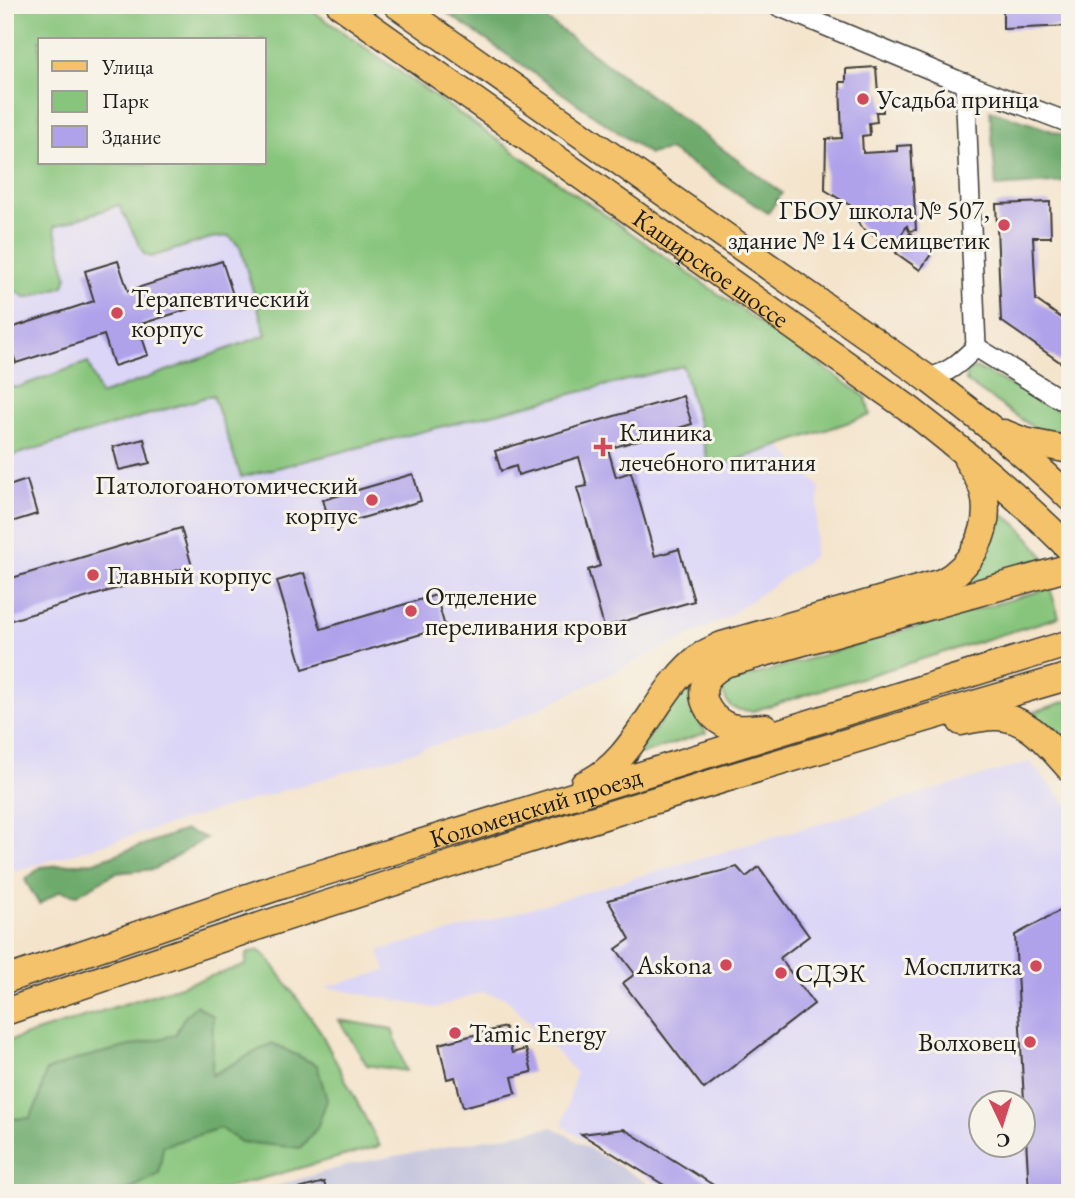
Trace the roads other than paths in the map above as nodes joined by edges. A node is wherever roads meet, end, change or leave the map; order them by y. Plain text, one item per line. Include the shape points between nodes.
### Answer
1 (340, 5) edge
2 (397, 5) edge
3 (776, 5) edge
4 (965, 83) junction
5 (1070, 123) edge
6 (976, 347) junction
7 (927, 378) junction
8 (1070, 401) edge
9 (984, 422) junction
10 (959, 447) junction
11 (1070, 450) edge
12 (1070, 498) edge
13 (1070, 549) edge
14 (1070, 567) edge
15 (1070, 643) edge
16 (1070, 676) edge
17 (801, 725) junction
18 (845, 741) junction
19 (1070, 769) edge
20 (506, 816) junction
21 (5, 980) edge
22 (5, 1012) edge

1 - 10 main road, Каширское шоссе
2 - 7 main road, Каширское шоссе
3 - 4 street
4 - 5 street
4 - 6 street
6 - 7 street via 955,368
6 - 8 street
7 - 9 main road, Каширское шоссе
9 - 11 main road via 1024,441
9 - 12 main road, Каширское шоссе
10 - 13 main road, Каширское шоссе
10 - 20 main road via 976,472 986,502 981,535 961,570 942,582 703,654 606,770 589,782
14 - 17 main road via 725,664 705,681 703,695 709,712 722,723 735,728
15 - 17 main road, Коломенский проезд
16 - 18 main road, Коломенский проезд
17 - 20 main road, Коломенский проезд
18 - 19 main road via 1007,717 1046,742
18 - 22 main road, Коломенский проезд via 271,922
20 - 21 main road, Коломенский проезд

